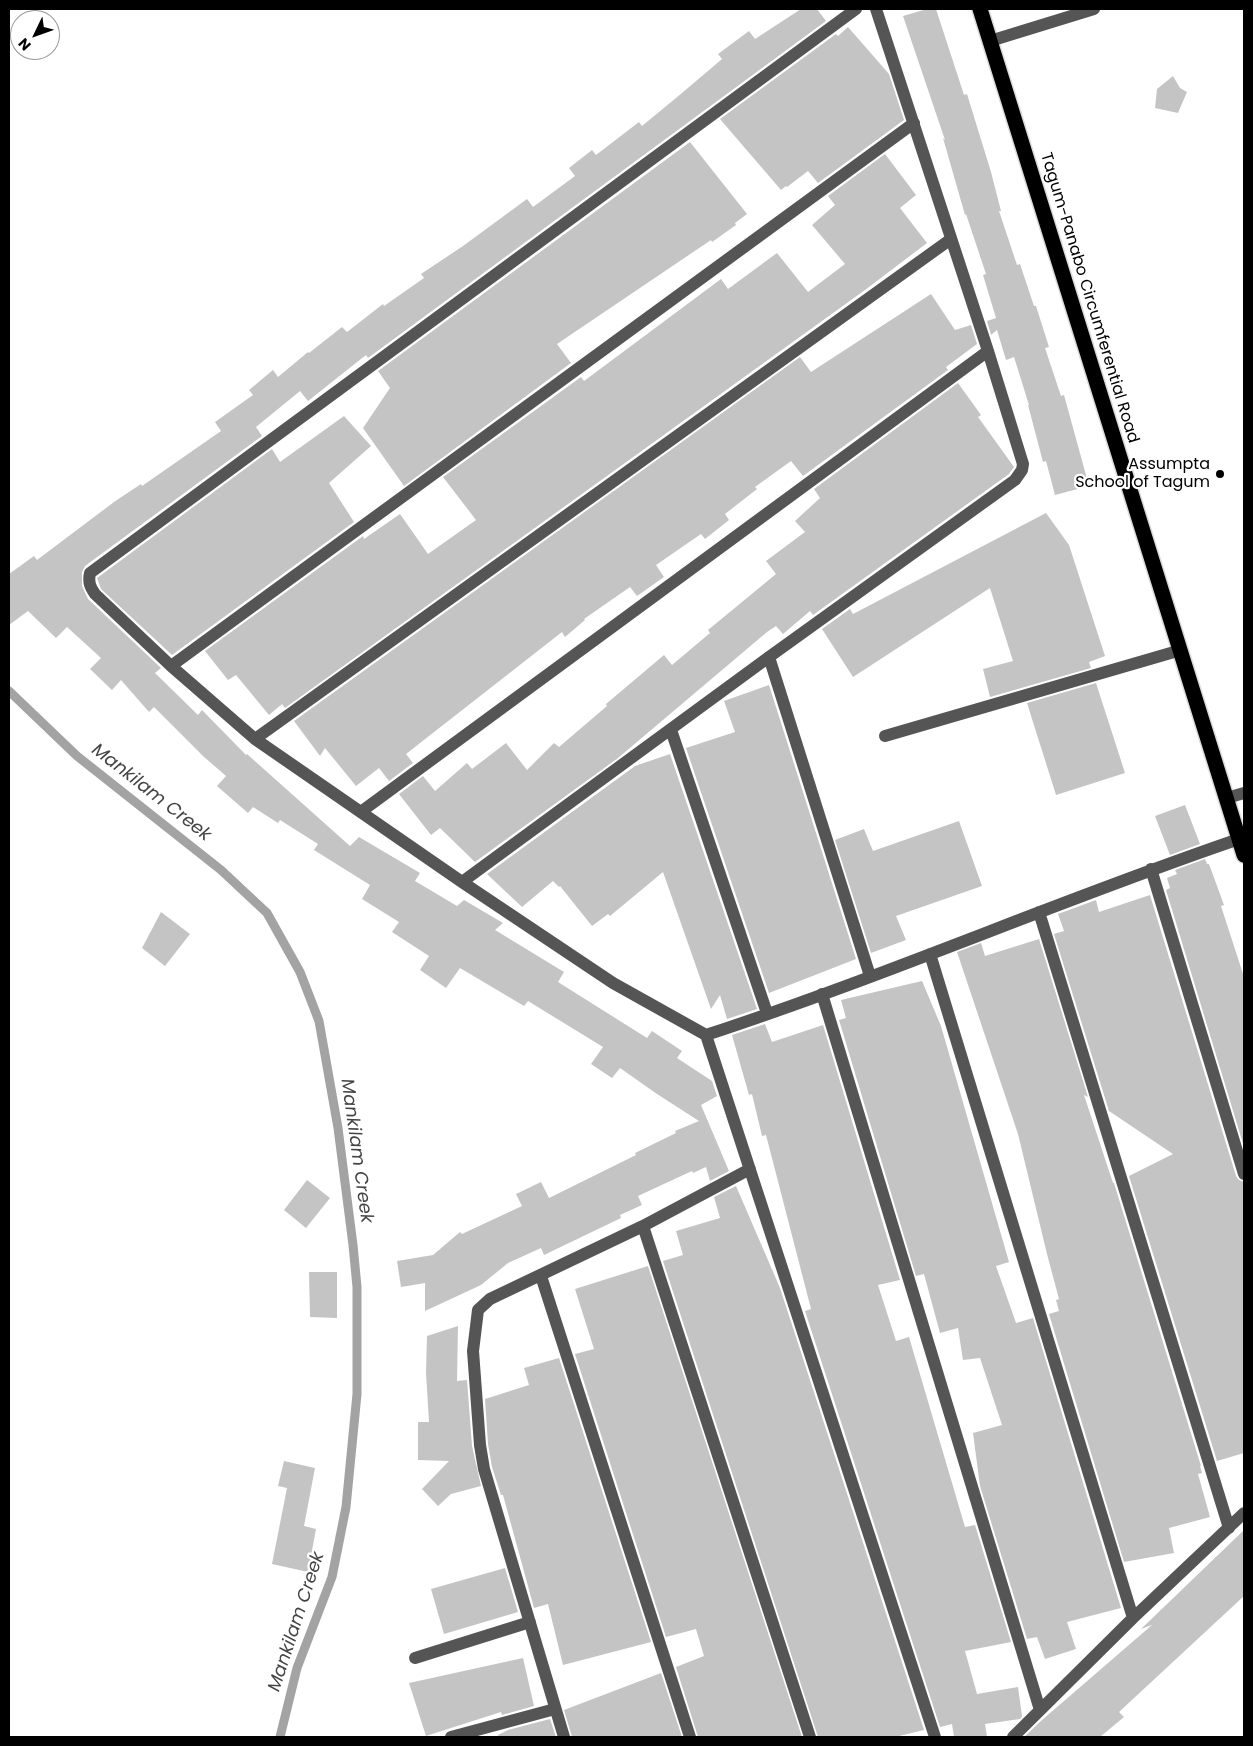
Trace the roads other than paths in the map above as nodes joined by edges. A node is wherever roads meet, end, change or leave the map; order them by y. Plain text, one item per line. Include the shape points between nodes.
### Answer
1 (856, 9) edge
2 (876, 9) edge
3 (980, 9) edge
4 (1094, 9) edge
5 (990, 41) junction
6 (914, 123) junction
7 (951, 239) junction
8 (988, 351) junction
9 (1181, 650) junction
10 (769, 657) junction
11 (171, 666) junction
12 (671, 730) junction
13 (885, 736) dead end
14 (255, 739) junction
15 (1244, 793) edge
16 (1227, 798) junction
17 (362, 811) junction
18 (1239, 839) junction
19 (1244, 855) edge
20 (1151, 869) junction
21 (462, 882) junction
22 (1039, 912) junction
23 (930, 954) junction
24 (870, 976) junction
25 (822, 994) junction
26 (767, 1013) junction
27 (706, 1035) junction
28 (750, 1169) junction
29 (1244, 1174) edge
30 (643, 1226) junction
31 (541, 1276) junction
32 (1244, 1513) edge
33 (1229, 1528) junction
34 (1133, 1618) junction
35 (530, 1622) junction
36 (415, 1658) dead end
37 (555, 1709) junction
38 (1040, 1710) junction
39 (451, 1737) edge
40 (564, 1737) edge
41 (690, 1737) edge
42 (810, 1737) edge
43 (935, 1737) edge
44 (1013, 1737) edge

1 - 11 street via 90,573 89,580 95,594
2 - 6 street
3 - 5 highway, Tagum-Panabo Circumferential Road
4 - 5 street
5 - 9 highway, Tagum-Panabo Circumferential Road
6 - 7 street
6 - 11 street
7 - 8 street
7 - 14 street
8 - 10 street via 1023,464 1019,476
8 - 17 street
9 - 13 street
9 - 16 highway, Tagum-Panabo Circumferential Road
10 - 12 street
10 - 24 street
11 - 14 street
12 - 21 street
12 - 26 street
14 - 17 street
15 - 16 street
16 - 18 highway, Tagum-Panabo Circumferential Road
17 - 21 street
18 - 19 highway, Tagum-Panabo Circumferential Road
18 - 20 street
20 - 22 street
20 - 29 street
21 - 27 street via 613,983
22 - 23 street
22 - 33 street
23 - 24 street
23 - 34 street
24 - 25 street
25 - 26 street
25 - 38 street
26 - 27 street
27 - 28 street
28 - 30 street
28 - 43 street
30 - 31 street
30 - 42 street
31 - 35 street via 482,1304 478,1310 473,1351 484,1469
31 - 41 street
32 - 33 street
33 - 34 street
34 - 38 street
35 - 36 street
35 - 37 street
37 - 39 street
37 - 40 street
38 - 44 street

